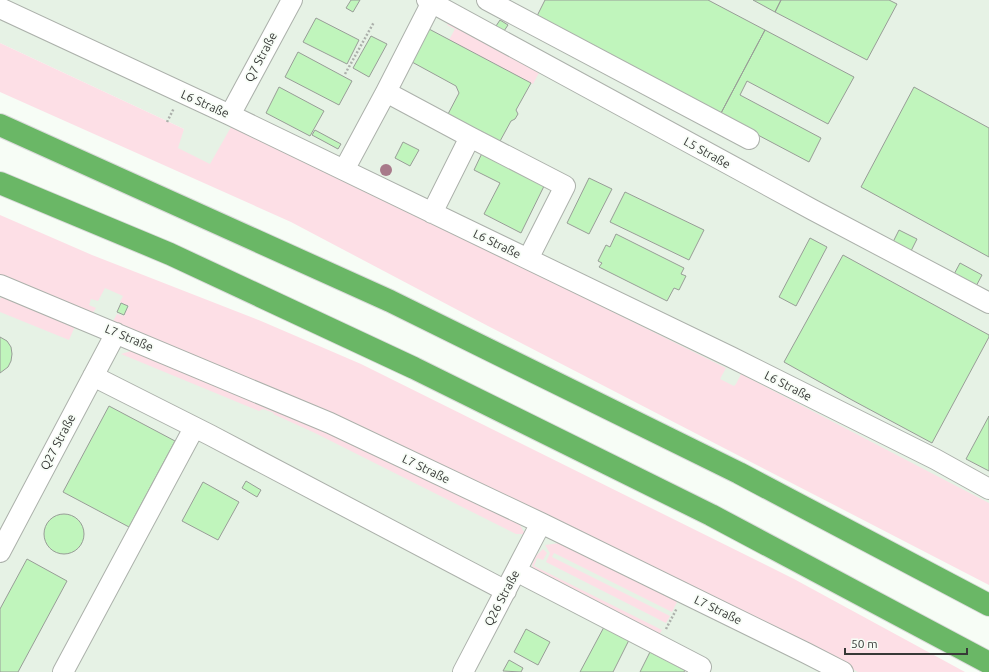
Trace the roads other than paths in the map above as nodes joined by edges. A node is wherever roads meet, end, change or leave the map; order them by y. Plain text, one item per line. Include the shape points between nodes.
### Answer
1 (292, 0) edge
2 (487, 0) edge
3 (430, 1) edge
4 (0, 8) edge
5 (386, 92) junction
6 (230, 115) junction
7 (0, 125) edge
8 (470, 137) junction
9 (749, 139) dead end
10 (344, 170) junction
11 (0, 183) edge
12 (432, 213) junction
13 (528, 259) junction
14 (0, 285) edge
15 (989, 302) edge
16 (116, 333) junction
17 (93, 376) junction
18 (194, 428) junction
19 (989, 489) edge
20 (536, 532) junction
21 (0, 552) edge
22 (519, 565) junction
23 (506, 591) junction
24 (989, 605) edge
25 (989, 663) edge
26 (63, 672) edge
27 (463, 672) edge
28 (698, 672) edge
29 (843, 672) edge

1 - 6 lane, Q7 Straße
2 - 9 lane
3 - 5 lane
3 - 15 lane, L5 Straße via 813,210
4 - 6 lane, L6 Straße
5 - 8 lane
5 - 10 lane
6 - 10 lane, L6 Straße
7 - 24 highway via 390,301 740,473
8 - 12 lane
8 - 13 lane via 565,186
10 - 12 lane, L6 Straße
11 - 25 highway via 170,254 414,368 711,515
12 - 13 lane, L6 Straße
13 - 19 lane, L6 Straße via 731,357 935,459
14 - 16 lane, L7 Straße
16 - 17 lane, Q27 Straße
16 - 20 lane, L7 Straße via 330,423
17 - 18 lane
17 - 21 lane, Q27 Straße
18 - 23 lane
18 - 26 lane
20 - 22 lane, Q26 Straße
20 - 29 lane, L7 Straße via 799,649
22 - 23 lane, Q26 Straße
22 - 28 lane via 701,667
23 - 27 lane, Q26 Straße

